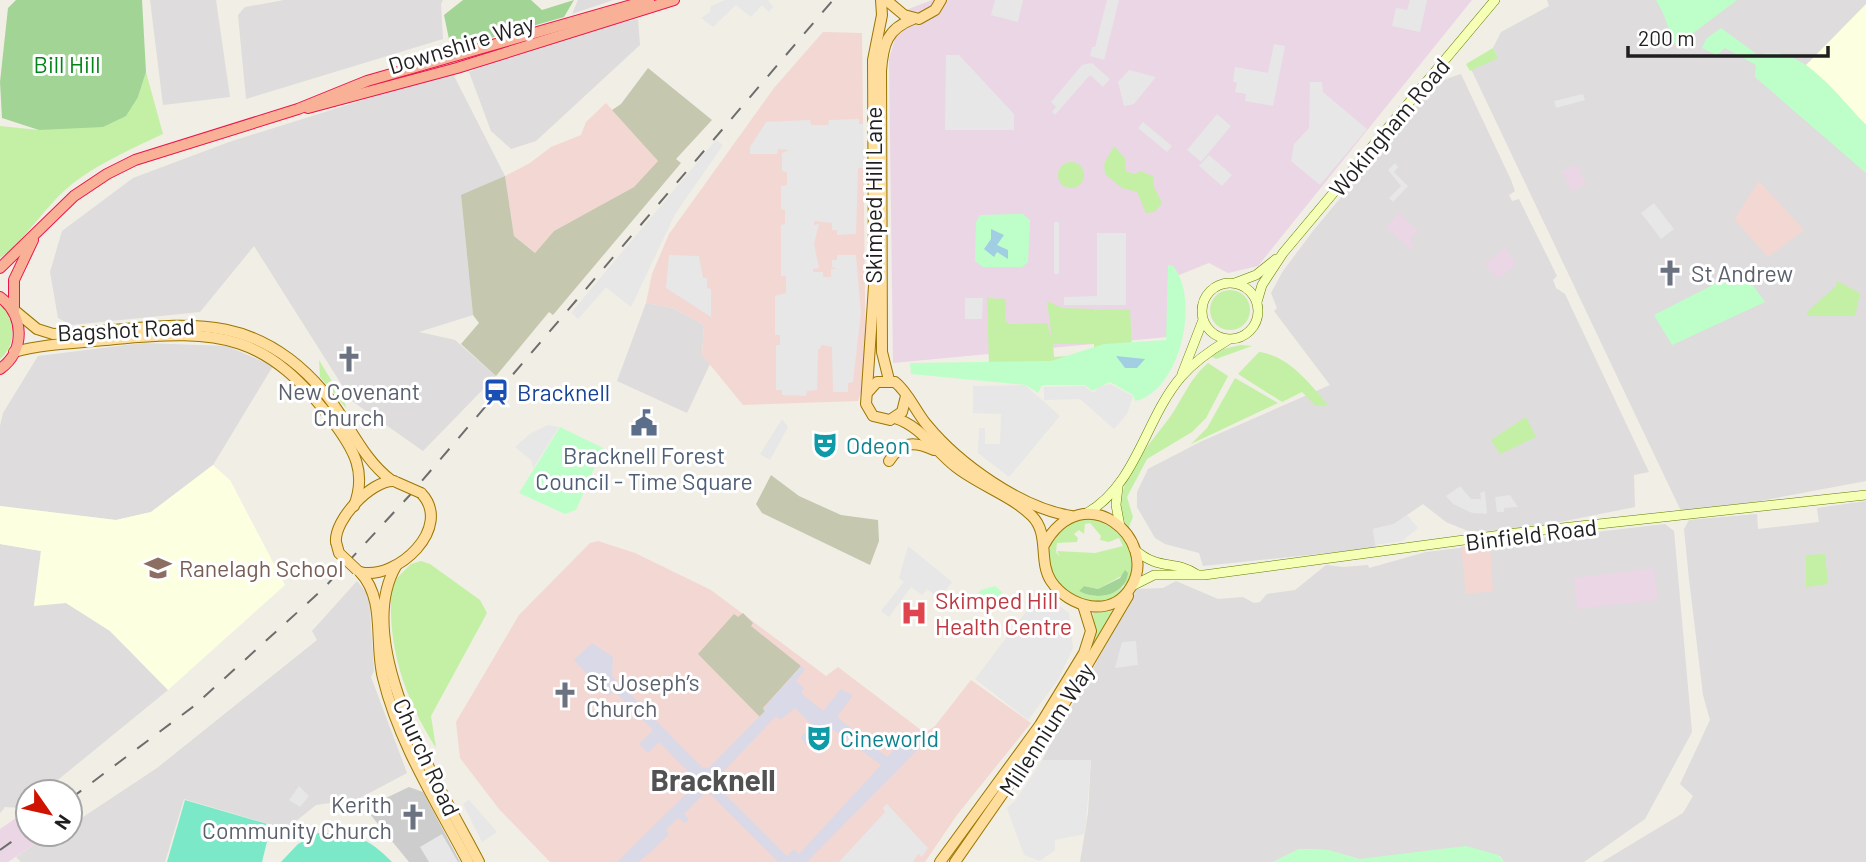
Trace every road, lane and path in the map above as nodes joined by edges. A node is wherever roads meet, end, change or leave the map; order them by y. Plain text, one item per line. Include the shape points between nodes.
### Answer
1 (649, 0) edge
2 (674, 0) edge
3 (881, 0) edge
4 (886, 0) edge
5 (941, 0) edge
6 (1495, 0) edge
7 (913, 19) junction
8 (298, 109) junction
9 (35, 236) junction
10 (1283, 254) junction
11 (0, 268) edge
12 (1234, 283) junction
13 (0, 297) edge
14 (1257, 302) junction
15 (14, 310) junction
16 (1203, 320) junction
17 (1228, 340) junction
18 (14, 352) junction
19 (0, 369) edge
20 (1182, 376) junction
21 (889, 380) junction
22 (868, 392) junction
23 (906, 396) junction
24 (895, 418) junction
25 (937, 451) junction
26 (889, 461) dead end
27 (393, 481) junction
28 (1118, 487) junction
29 (1866, 495) edge
30 (354, 506) junction
31 (1087, 513) junction
32 (1071, 516) junction
33 (1120, 526) junction
34 (1044, 545) junction
35 (1134, 549) junction
36 (1160, 565) junction
37 (396, 566) junction
38 (358, 571) junction
39 (1196, 574) junction
40 (1167, 575) junction
41 (1131, 588) junction
42 (1083, 605) junction
43 (468, 862) edge
44 (479, 862) edge
45 (940, 862) edge
46 (954, 862) edge

1 - 8 highway, Downshire Way via 367,81
2 - 8 highway, Downshire Way via 457,68
3 - 22 main road, Skimped Hill Lane via 873,60 874,286
4 - 7 main road
5 - 7 main road, Skimped Hill Lane via 932,12
6 - 10 main road, Wokingham Road
7 - 21 main road, Skimped Hill Lane via 887,36 881,71 882,346
8 - 9 highway, Downshire Way via 118,167 74,196
9 - 11 highway, Downshire Way
9 - 15 highway, Downshire Way via 14,279
10 - 12 main road, Wokingham Road via 1255,275
10 - 14 main road, Wokingham Road via 1262,285
12 - 14 main road
12 - 16 main road via 1221,284 1208,293 1201,307
13 - 15 highway
14 - 17 main road via 1254,326 1241,337
15 - 18 highway, Downshire Way via 19,331
15 - 27 main road, Bagshot Road via 37,329 53,334 197,324 256,339 283,354 317,384 375,466
16 - 17 main road via 1209,330
16 - 20 main road
17 - 20 main road
18 - 19 highway
18 - 30 main road, Bagshot Road via 41,345 181,334 218,337 253,348 305,386 350,447 361,480
20 - 28 main road via 1156,414
21 - 22 main road via 877,382
21 - 23 main road
22 - 24 main road via 866,404 872,414
23 - 24 main road via 904,409
23 - 32 main road via 934,434 974,469 1036,505
24 - 25 main road via 917,428
25 - 26 main road via 908,443
25 - 34 main road via 1028,512 1040,527
27 - 30 main road via 372,488
27 - 37 main road, bridge via 421,493 430,508 419,547
28 - 31 main road
28 - 33 main road
29 - 39 main road, Binfield Road
30 - 38 main road, bridge via 338,525 335,542 339,553
31 - 32 main road
31 - 33 main road
32 - 34 main road via 1056,526
33 - 35 main road
34 - 42 main road via 1044,564 1051,580
35 - 36 main road, Binfield Road
35 - 41 main road via 1137,569
36 - 39 main road, Binfield Road via 1187,568
36 - 40 main road
37 - 38 main road via 379,573
37 - 44 main road, Church Road via 386,601 386,639 395,686 416,742
38 - 43 main road, Church Road via 376,595 380,662 394,714
39 - 40 main road, Binfield Road
40 - 41 main road, Binfield Road via 1150,576
41 - 42 main road via 1111,604
41 - 46 main road, Millennium Way via 1060,711
42 - 45 main road, Millennium Way via 1091,631 1084,653 1040,725

